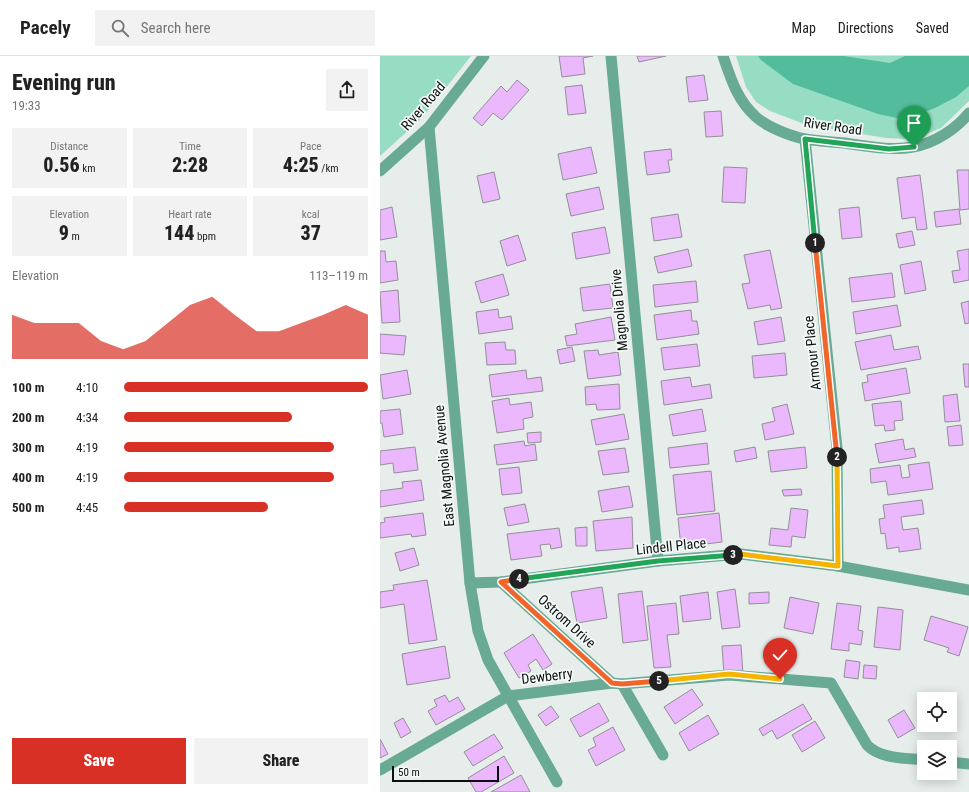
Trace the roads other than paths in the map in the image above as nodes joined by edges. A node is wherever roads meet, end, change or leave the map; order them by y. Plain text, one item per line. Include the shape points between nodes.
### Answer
1 (484, 56) edge
2 (611, 56) edge
3 (723, 56) edge
4 (969, 113) edge
5 (429, 128) junction
6 (805, 139) junction
7 (380, 171) edge
8 (658, 561) junction
9 (838, 566) junction
10 (501, 582) junction
11 (470, 583) junction
12 (969, 590) edge
13 (617, 684) junction
14 (508, 696) junction
15 (663, 755) dead end
16 (917, 759) edge
17 (957, 763) edge
18 (969, 764) edge
19 (380, 770) edge
20 (557, 782) dead end

1 - 5 street, River Road
2 - 8 street, Magnolia Drive
3 - 6 street, River Road via 737,94 756,117
4 - 6 street, River Road via 948,132 933,141 914,147 889,149
5 - 7 street, River Road
5 - 11 street, East Magnolia Avenue
6 - 9 street, Armour Place via 837,448
8 - 9 street, Lindell Place via 740,554
8 - 10 street, Lindell Place
9 - 12 street, Lindell Place
10 - 11 street, Lindell Place
10 - 13 street, Ostrom Drive
11 - 14 street, East Magnolia Avenue via 483,646
13 - 14 street, Dewberry
13 - 15 street, Ostrom Drive
13 - 16 street, Dewberry via 729,674 831,683 873,752
14 - 19 street, Dewberry
14 - 20 street, East Magnolia Avenue
17 - 18 street

